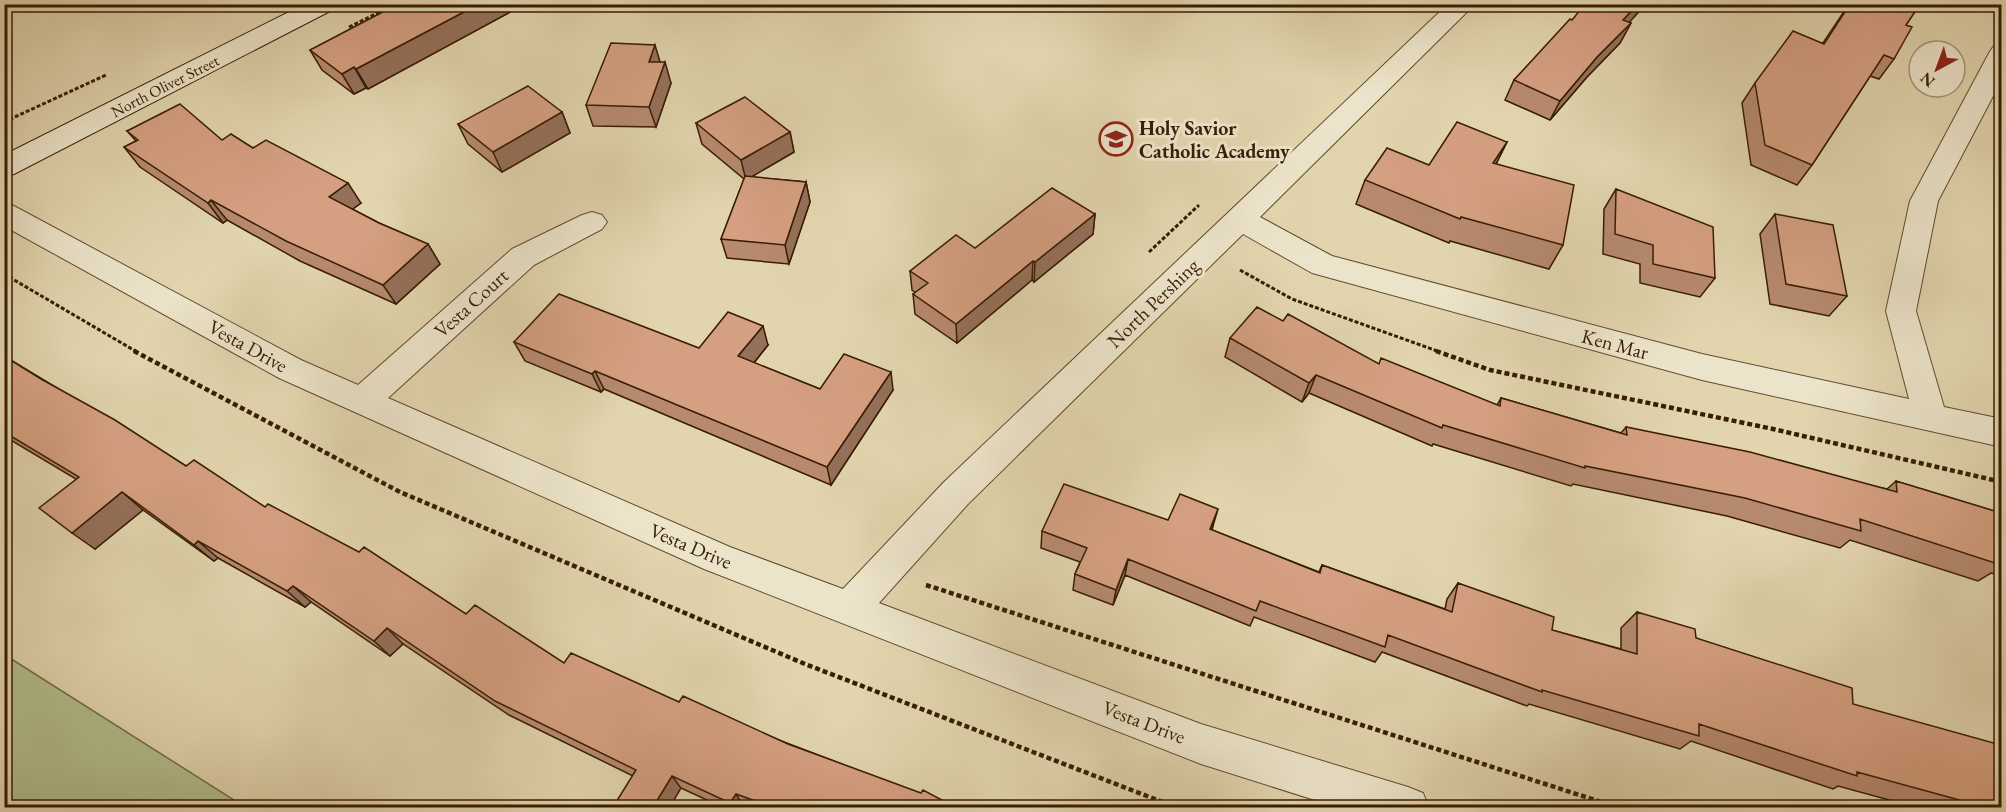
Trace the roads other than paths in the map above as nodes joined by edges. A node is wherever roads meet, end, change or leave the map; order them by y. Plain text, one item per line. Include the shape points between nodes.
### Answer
1 (325, 4) edge
2 (1463, 4) edge
3 (2001, 53) edge
4 (4, 167) edge
5 (4, 213) edge
6 (1240, 219) junction
7 (592, 222) dead end
8 (362, 400) junction
9 (1930, 416) junction
10 (2001, 433) edge
11 (849, 609) junction
12 (1408, 807) edge

1 - 4 street, North Oliver Street
2 - 6 street, North Pershing
3 - 9 street via 1924,201 1902,310
5 - 8 street, Vesta Drive via 290,369
6 - 9 street, Ken Mar via 1323,265 1702,368
6 - 11 street, North Pershing via 956,493
7 - 8 street, Vesta Court via 523,257
8 - 11 street, Vesta Drive via 717,558
9 - 10 street, Ken Mar
11 - 12 street, Vesta Drive via 1202,744

